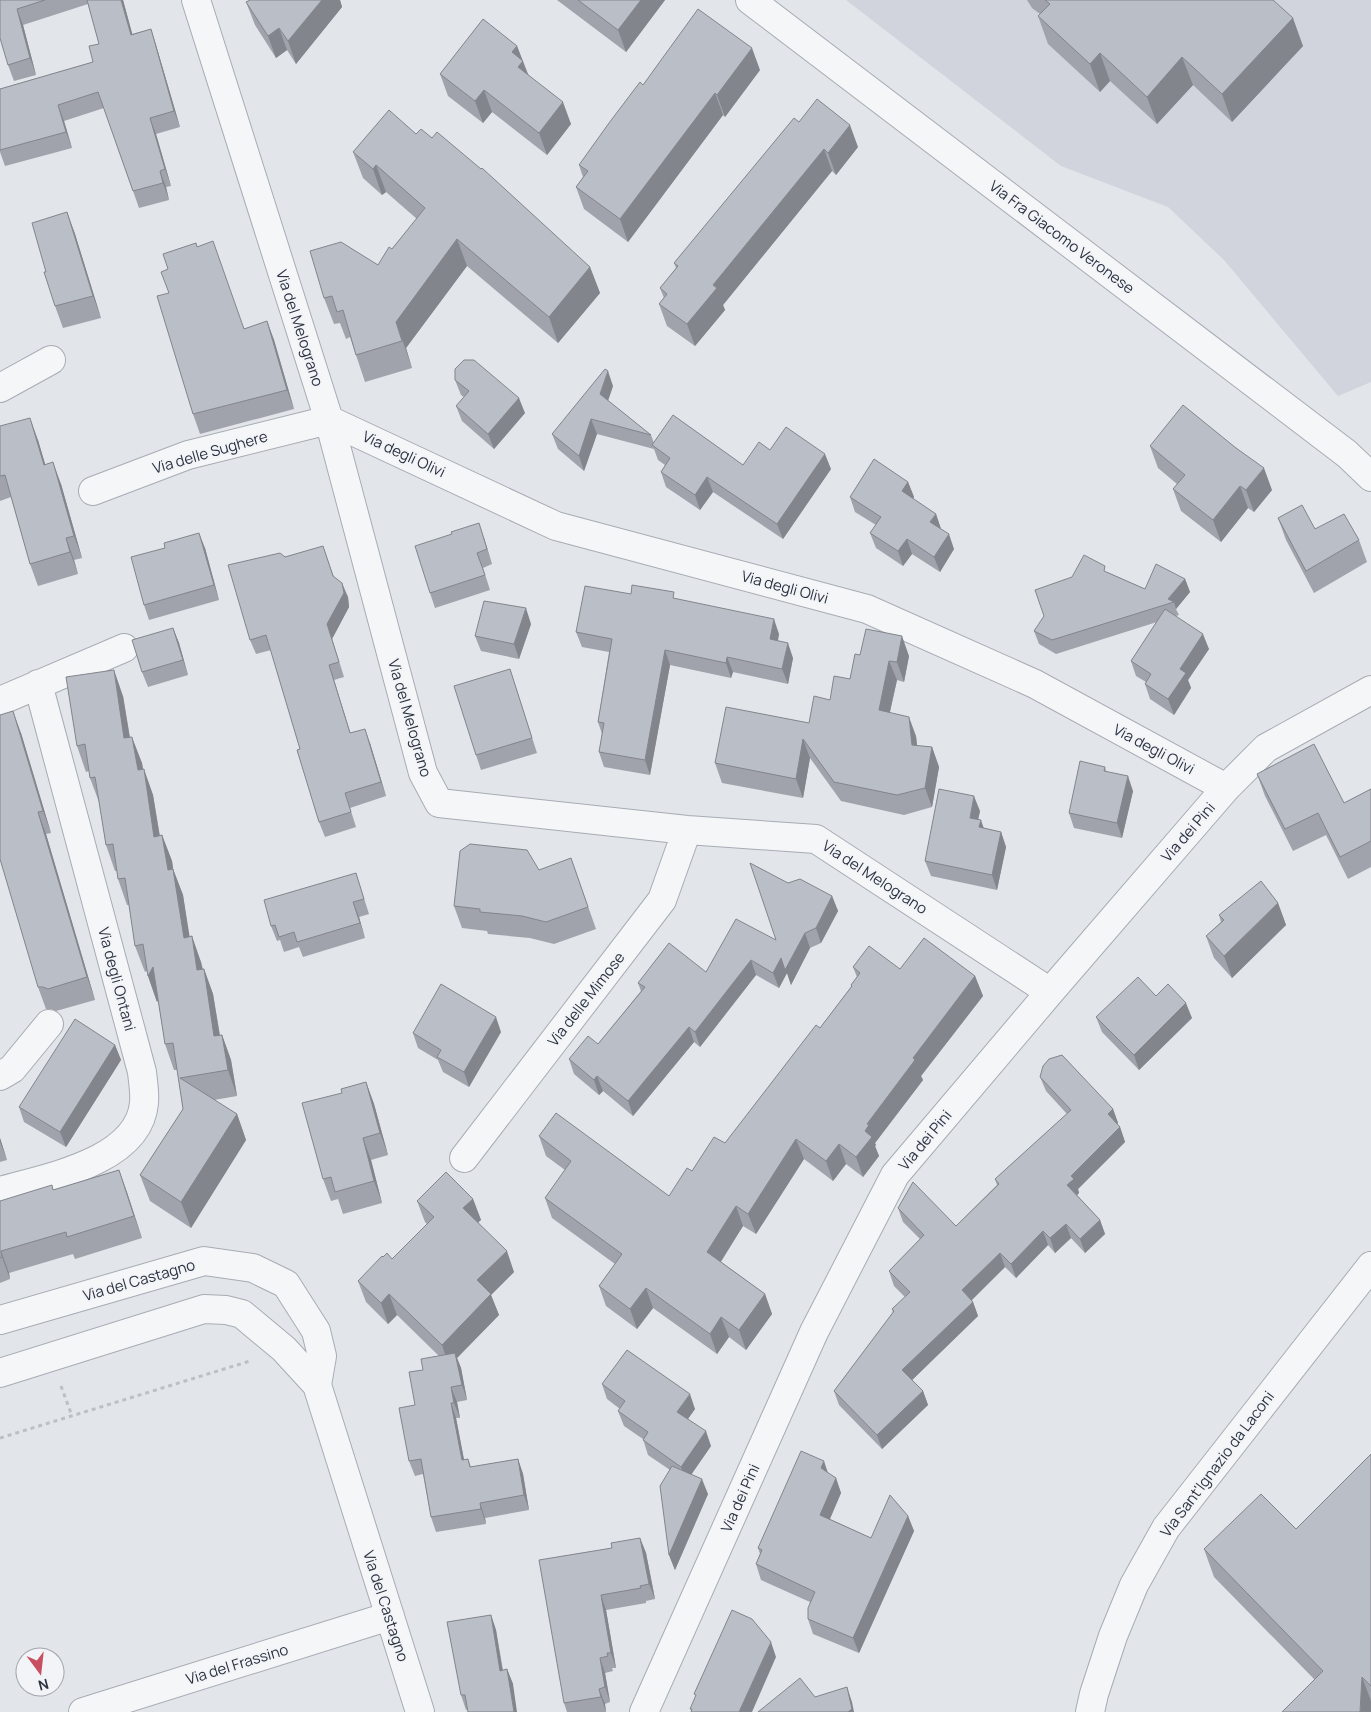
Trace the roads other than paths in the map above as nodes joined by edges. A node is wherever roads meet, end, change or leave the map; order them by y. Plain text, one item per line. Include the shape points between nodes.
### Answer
1 (196, 0) edge
2 (750, 0) edge
3 (51, 360) dead end
4 (0, 388) edge
5 (329, 420) junction
6 (1371, 477) edge
7 (93, 491) dead end
8 (124, 648) dead end
9 (38, 684) junction
10 (1371, 690) edge
11 (0, 701) edge
12 (1226, 788) junction
13 (687, 830) junction
14 (1050, 992) junction
15 (49, 1024) dead end
16 (0, 1076) edge
17 (464, 1158) dead end
18 (0, 1191) edge
19 (1371, 1266) edge
20 (0, 1320) edge
21 (0, 1373) edge
22 (317, 1385) junction
23 (390, 1616) junction
24 (83, 1712) edge
25 (420, 1712) edge
26 (644, 1712) edge
27 (1090, 1712) edge

1 - 5 street, Via del Melograno
2 - 6 street, Via Fra Giacomo Veronese via 1347,454
3 - 4 street
5 - 7 street, Via delle Sughere via 188,455
5 - 12 street, Via degli Olivi via 556,526 867,608 1035,684
5 - 13 street, Via del Melograno via 423,773 439,803
8 - 9 street
9 - 11 street
9 - 18 street, Via degli Ontani via 142,1072 144,1104 138,1123 112,1152 87,1165
10 - 12 street, Via dei Pini via 1266,748
12 - 14 street, Via dei Pini
13 - 14 street, Via del Melograno via 816,839
13 - 17 street, Via delle Mimose via 662,900
14 - 26 street, Via dei Pini via 895,1175 814,1332
15 - 16 street via 12,1069
19 - 27 street, Via Sant'Ignazio da Laconi via 1166,1528 1134,1585 1113,1636
20 - 22 street, Via del Castagno via 204,1261 253,1268 286,1284 316,1331 322,1356
21 - 22 street, Via del Castagno via 204,1310 226,1310 242,1314 284,1349
22 - 23 street, Via del Castagno
23 - 24 street, Via del Frassino
23 - 25 street, Via del Castagno

